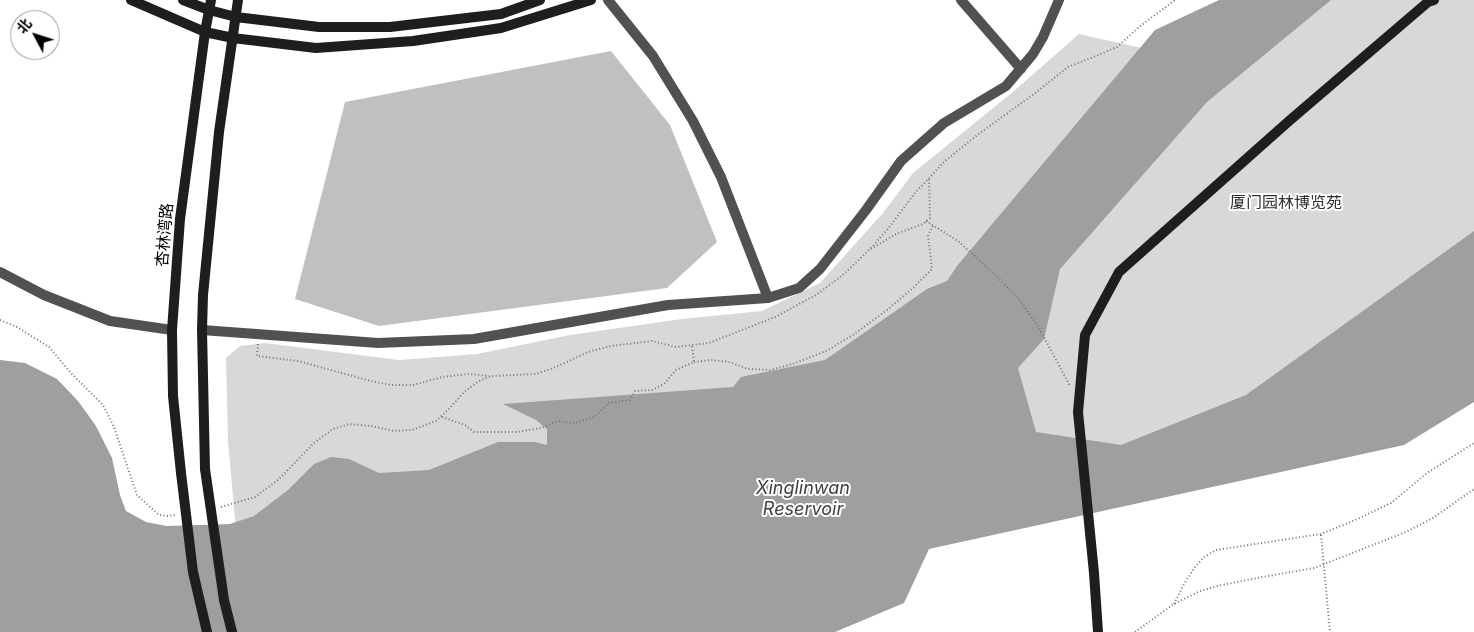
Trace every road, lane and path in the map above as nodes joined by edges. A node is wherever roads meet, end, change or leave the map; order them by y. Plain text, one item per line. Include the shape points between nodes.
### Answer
1 (131, 0) edge
2 (183, 0) edge
3 (238, 0) edge
4 (540, 0) edge
5 (591, 0) edge
6 (608, 0) edge
7 (961, 0) edge
8 (1060, 0) edge
9 (1434, 0) edge
10 (210, 5) edge
11 (236, 17) junction
12 (205, 32) junction
13 (232, 38) junction
14 (1021, 69) junction
15 (929, 178) dead end
16 (926, 221) junction
17 (933, 226) junction
18 (869, 250) dead end
19 (0, 272) edge
20 (768, 298) junction
21 (172, 330) junction
22 (202, 330) junction
23 (259, 334) junction
24 (692, 345) dead end
25 (694, 362) junction
26 (491, 376) dead end
27 (1080, 394) junction
28 (440, 417) dead end
29 (1474, 443) edge
30 (1474, 489) edge
31 (1320, 534) junction
32 (1324, 564) junction
33 (1174, 604) junction
34 (207, 632) edge
35 (232, 632) edge
36 (1098, 632) edge
37 (1135, 632) edge
38 (1330, 632) edge

1 - 12 street
2 - 10 street
3 - 11 street
4 - 11 street via 501,14 390,27 320,27
5 - 13 street via 502,28 413,42 316,48
6 - 20 street via 653,56 693,121 721,177
7 - 14 street
8 - 14 street via 1043,37
9 - 27 street via 1289,121 1119,272 1085,335
10 - 11 street
10 - 12 street, 杏林湾路
11 - 13 street
12 - 13 street
12 - 21 street, 杏林湾路 via 180,219
13 - 22 street via 218,142
14 - 20 street via 1006,86 944,123 901,161 826,262 806,282 799,288
15 - 16 path via 930,218
16 - 17 path
16 - 18 path
17 - 25 path via 928,235 932,269 887,310 826,351 770,370 748,369 730,362 711,360
17 - 27 path via 958,241 1019,299 1038,326 1071,389
19 - 21 street via 44,296 110,321
20 - 23 street via 668,305 474,339 378,343
21 - 34 street, 杏林湾路, bridge via 173,396 192,572
22 - 23 street
22 - 35 street, bridge via 205,469 224,600
23 - 26 path via 257,356 298,361 391,385 413,385 470,374
24 - 25 path
25 - 28 path via 676,370 664,384 652,390 635,391 630,400 608,403 594,417 574,423 557,421 541,428 517,432 474,432 465,425
27 - 36 street via 1078,412
29 - 31 path via 1427,473 1391,503
30 - 32 path via 1433,518 1406,532
31 - 32 path
31 - 33 path via 1216,550 1195,567
32 - 33 path via 1217,586
32 - 38 path
33 - 37 path

